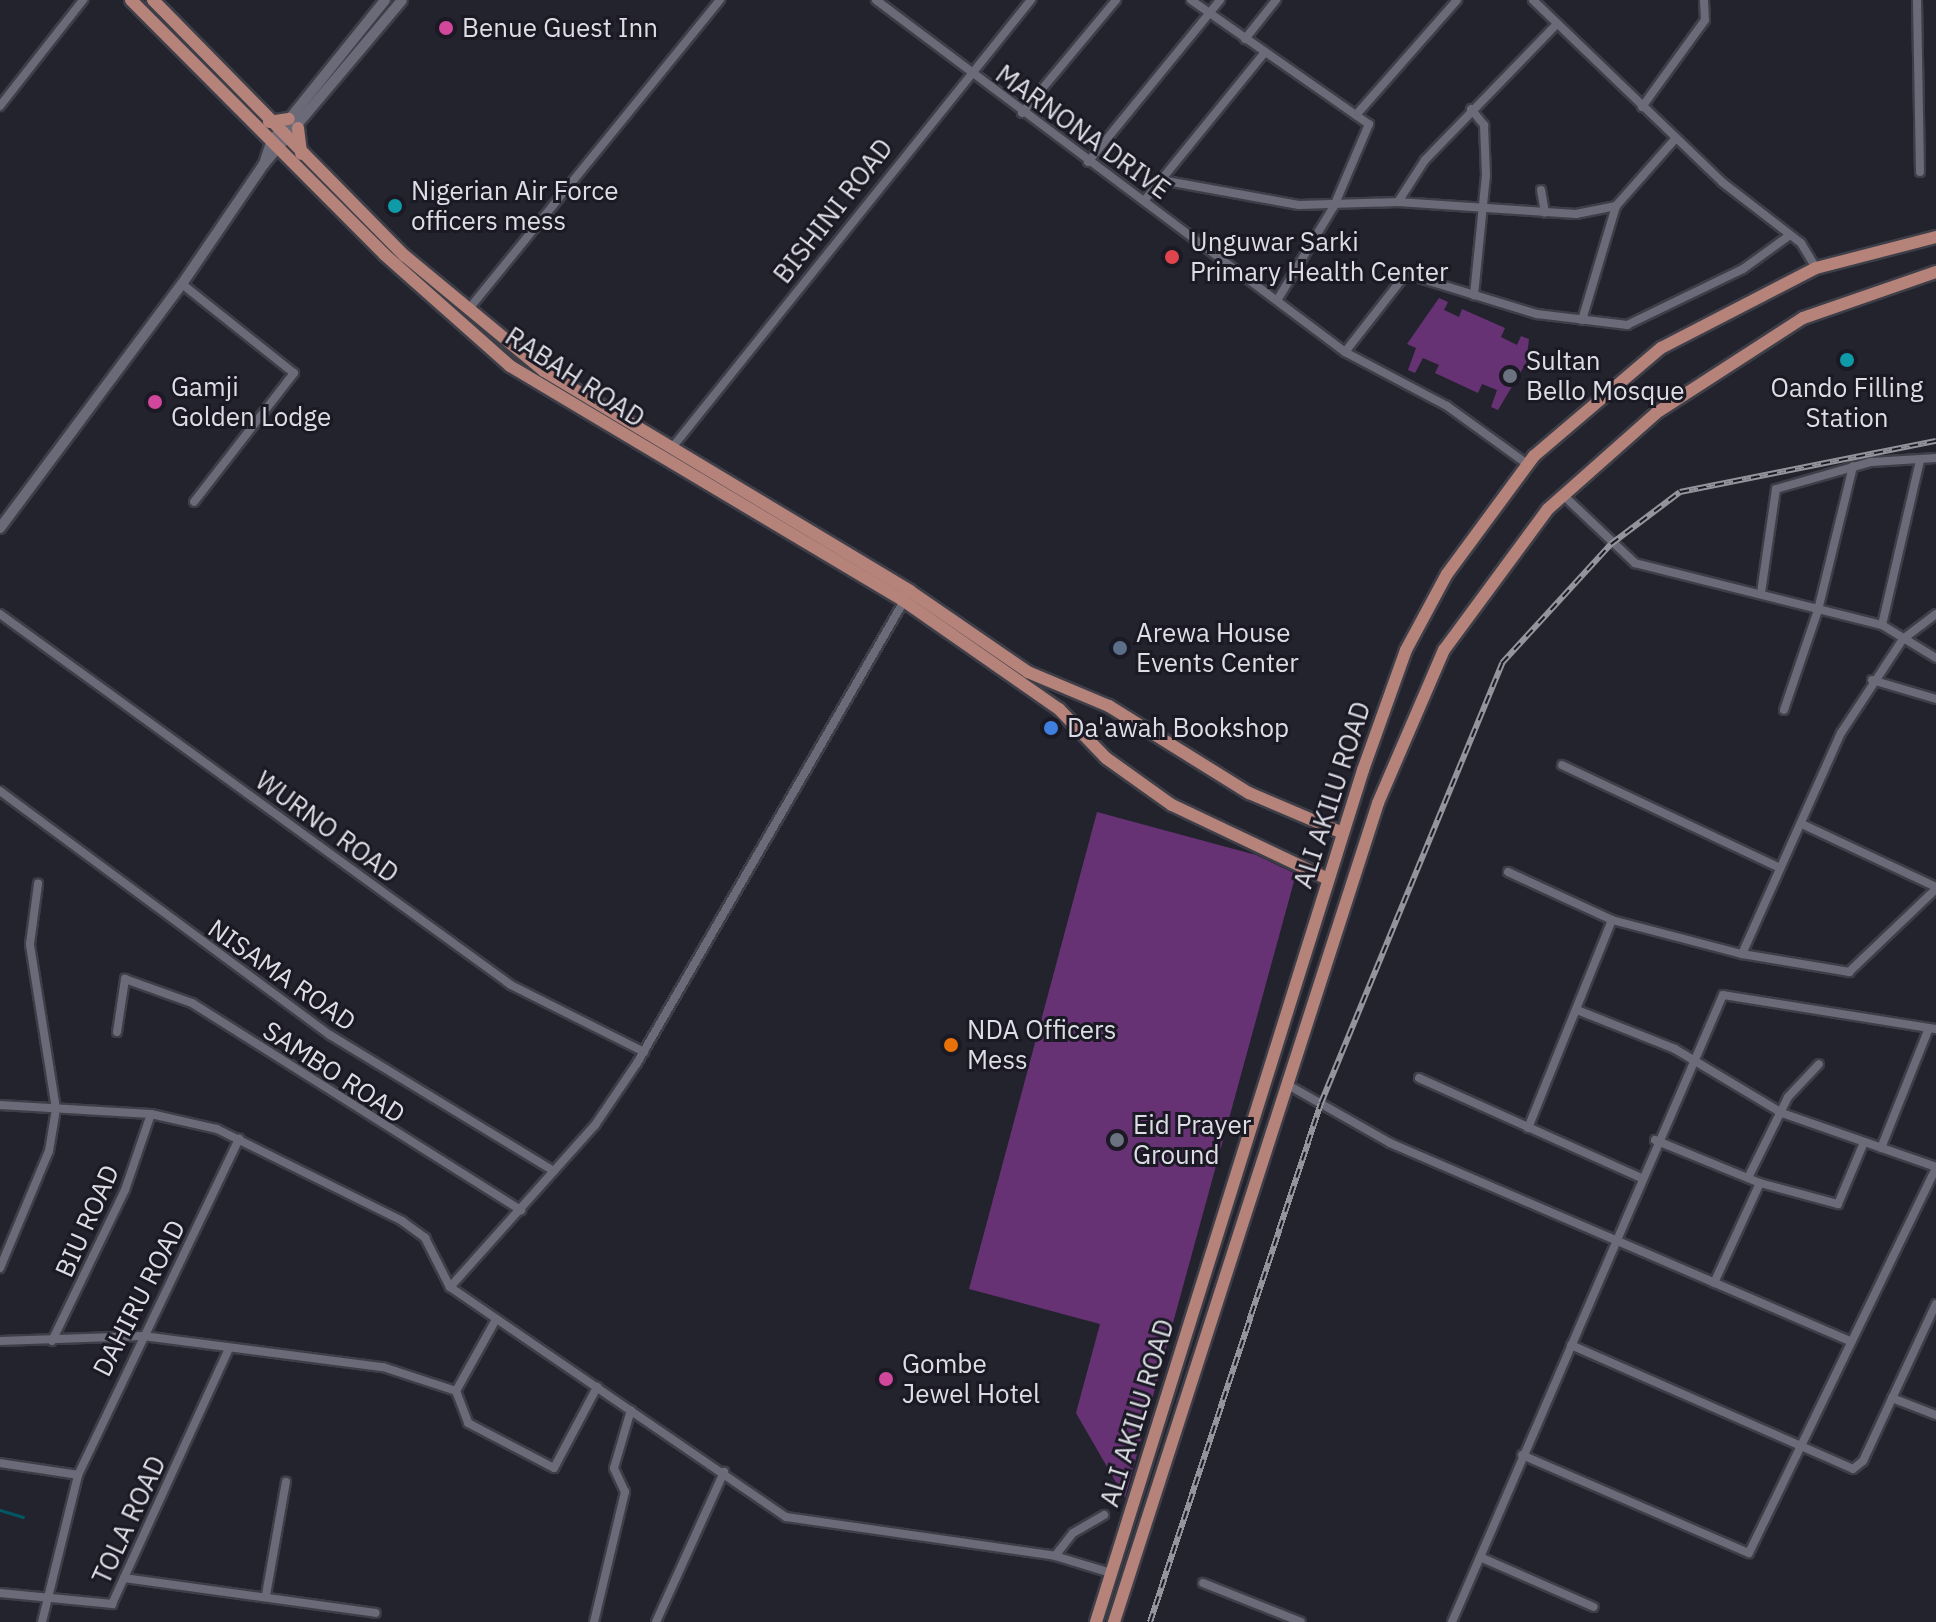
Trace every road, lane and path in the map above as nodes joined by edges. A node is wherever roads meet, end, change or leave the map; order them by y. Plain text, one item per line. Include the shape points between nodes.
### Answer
1 (83, 0) edge
2 (131, 0) edge
3 (153, 0) edge
4 (385, 0) edge
5 (402, 0) edge
6 (720, 0) edge
7 (1031, 0) edge
8 (1116, 0) edge
9 (1191, 0) edge
10 (1220, 0) edge
11 (1276, 0) edge
12 (1457, 0) edge
13 (1533, 0) edge
14 (1704, 0) edge
15 (1917, 0) edge
16 (879, 1) edge
17 (1209, 14) junction
18 (1557, 24) junction
19 (1245, 39) junction
20 (1265, 52) junction
21 (970, 75) junction
22 (0, 106) edge
23 (1642, 107) junction
24 (1471, 109) junction
25 (1022, 113) junction
26 (1356, 115) junction
27 (269, 122) junction
28 (294, 124) junction
29 (1675, 139) junction
30 (280, 142) junction
31 (301, 154) junction
32 (1088, 162) junction
33 (1920, 172) dead end
34 (1161, 180) junction
35 (1541, 190) dead end
36 (1144, 201) junction
37 (1398, 202) junction
38 (1334, 206) junction
39 (1616, 206) junction
40 (1483, 212) junction
41 (1545, 213) junction
42 (1790, 235) junction
43 (1936, 237) edge
44 (1816, 268) junction
45 (1936, 272) edge
46 (182, 284) junction
47 (1474, 295) junction
48 (1278, 299) junction
49 (467, 311) junction
50 (1582, 320) junction
51 (1345, 352) junction
52 (670, 450) junction
53 (1936, 458) edge
54 (1920, 461) junction
55 (1527, 464) junction
56 (1853, 466) junction
57 (1563, 495) junction
58 (194, 502) dead end
59 (0, 528) edge
60 (1761, 593) junction
61 (904, 601) junction
62 (1818, 610) junction
63 (0, 614) edge
64 (1933, 619) edge
65 (1882, 625) junction
66 (1903, 639) junction
67 (1936, 658) edge
68 (1872, 680) junction
69 (1936, 699) edge
70 (1784, 710) dead end
71 (1562, 765) dead end
72 (0, 791) edge
73 (1802, 824) junction
74 (1343, 833) junction
75 (1780, 868) junction
76 (1508, 872) dead end
77 (1328, 879) junction
78 (38, 884) dead end
79 (1936, 888) edge
80 (1612, 920) junction
81 (1742, 954) junction
82 (1577, 1010) junction
83 (1933, 1028) edge
84 (117, 1032) dead end
85 (644, 1052) junction
86 (1694, 1061) junction
87 (1819, 1064) dead end
88 (1419, 1078) dead end
89 (1288, 1085) junction
90 (0, 1105) edge
91 (56, 1109) junction
92 (1782, 1113) junction
93 (151, 1114) junction
94 (1528, 1128) junction
95 (239, 1139) junction
96 (1655, 1140) junction
97 (1864, 1142) junction
98 (1881, 1148) junction
99 (1936, 1167) edge
100 (554, 1171) junction
101 (1639, 1177) junction
102 (1748, 1178) junction
103 (1760, 1183) junction
104 (521, 1210) junction
105 (1613, 1238) junction
106 (0, 1268) edge
107 (1714, 1283) junction
108 (450, 1287) junction
109 (1936, 1304) edge
110 (494, 1323) junction
111 (143, 1336) junction
112 (0, 1341) edge
113 (52, 1341) junction
114 (1849, 1341) junction
115 (1571, 1345) junction
116 (229, 1349) junction
117 (597, 1387) junction
118 (456, 1391) junction
119 (1892, 1398) junction
120 (631, 1410) junction
121 (1936, 1415) edge
122 (1802, 1445) junction
123 (1522, 1455) junction
124 (0, 1463) edge
125 (724, 1472) junction
126 (78, 1475) junction
127 (286, 1482) dead end
128 (1104, 1515) dead end
129 (1055, 1556) junction
130 (1480, 1557) junction
131 (1111, 1573) junction
132 (124, 1578) junction
133 (1203, 1583) dead end
134 (0, 1593) edge
135 (47, 1594) junction
136 (266, 1595) junction
137 (1594, 1607) dead end
138 (376, 1613) dead end
139 (42, 1622) edge
140 (594, 1622) edge
141 (656, 1622) edge
142 (1096, 1622) edge
143 (1114, 1622) edge
144 (1301, 1622) edge
145 (1452, 1622) edge

1 - 22 street
2 - 30 main road, RABAH ROAD
3 - 27 main road, RABAH ROAD
4 - 28 street
5 - 28 street
6 - 49 street
7 - 21 street, BISHINI ROAD
8 - 25 street
9 - 17 street
10 - 17 street
11 - 19 street
12 - 26 street
13 - 18 street
14 - 23 street via 1705,20
15 - 33 street
16 - 21 street, MARNONA DRIVE
17 - 19 street
17 - 32 street
18 - 23 street
18 - 24 street
19 - 20 street
20 - 26 street
20 - 34 street
21 - 25 street, MARNONA DRIVE
21 - 52 street, BISHINI ROAD
23 - 29 street
24 - 37 street
24 - 40 street via 1484,125
25 - 32 street, MARNONA DRIVE
26 - 38 street via 1369,124
27 - 28 main road
27 - 30 main road, RABAH ROAD
28 - 30 street
28 - 31 main road
29 - 39 street
29 - 42 street
30 - 31 main road, RABAH ROAD
30 - 46 street
30 - 61 main road, RABAH ROAD via 510,366
31 - 49 main road, RABAH ROAD
32 - 36 street, MARNONA DRIVE
34 - 36 street
34 - 38 street
35 - 41 street
36 - 48 street, MARNONA DRIVE
37 - 38 street
37 - 40 street
38 - 48 street
39 - 41 street
39 - 50 street
40 - 41 street
40 - 47 street
42 - 44 street
42 - 50 street via 1743,269 1641,323
43 - 44 main road, ALI AKILU ROAD
44 - 55 main road, ALI AKILU ROAD via 1661,348 1599,394
45 - 57 main road, ALI AKILU ROAD via 1837,301 1714,369
46 - 58 street via 294,373
46 - 59 street
47 - 50 street
47 - 51 street via 1406,274
48 - 51 street, MARNONA DRIVE
49 - 52 main road, RABAH ROAD via 544,371
51 - 55 street, MARNONA DRIVE via 1447,406
52 - 74 main road, RABAH ROAD via 910,591 1028,672 1109,706 1249,793
53 - 54 street
54 - 56 street
54 - 65 street
55 - 74 main road, ALI AKILU ROAD via 1423,616
56 - 60 street via 1776,489
56 - 62 street
57 - 60 street via 1635,563
57 - 89 main road, ALI AKILU ROAD via 1474,604 1421,694
60 - 62 street
61 - 77 main road, RABAH ROAD via 1059,709 1106,758 1172,805
61 - 85 street
62 - 65 street
62 - 70 street
63 - 85 street, WURNO ROAD via 511,985
64 - 66 street
65 - 66 street
66 - 67 street
66 - 68 street
68 - 69 street
68 - 73 street via 1841,733
71 - 75 street
72 - 100 street, NISAMA ROAD via 330,1035
73 - 75 street
73 - 79 street
74 - 77 main road, ALI AKILU ROAD
75 - 81 street
76 - 80 street
77 - 131 main road, ALI AKILU ROAD
78 - 91 street via 30,944
79 - 81 street via 1849,972
80 - 81 street
80 - 82 street
82 - 86 street
82 - 94 street
83 - 86 street via 1723,995
83 - 98 street
84 - 104 street, SAMBO ROAD via 122,981 192,1003
85 - 100 street
86 - 92 street
86 - 96 street
87 - 92 street
88 - 94 street
89 - 105 street via 1390,1143
89 - 143 main road, ALI AKILU ROAD
90 - 91 street
91 - 93 street
91 - 106 street via 49,1151
92 - 97 street
92 - 102 street
93 - 95 street
93 - 113 street, BIU ROAD via 125,1190
94 - 101 street
95 - 108 street via 402,1221 425,1238
95 - 111 street, DAHIRU ROAD
96 - 101 street
96 - 102 street
97 - 98 street
97 - 103 street via 1838,1204
98 - 99 street
99 - 114 street
100 - 104 street
101 - 105 street
102 - 103 street
103 - 107 street
104 - 108 street
105 - 107 street
105 - 115 street
107 - 114 street
108 - 110 street
109 - 119 street
110 - 117 street
110 - 118 street
111 - 113 street
111 - 116 street
111 - 126 street, DAHIRU ROAD
112 - 113 street
114 - 122 street
115 - 122 street
115 - 123 street
116 - 118 street via 383,1367
116 - 132 street, TOLA ROAD
117 - 118 street via 554,1468 468,1423
117 - 120 street
119 - 121 street
119 - 122 street via 1858,1467
120 - 125 street
120 - 140 street via 614,1468 625,1492
122 - 123 street via 1749,1553
123 - 130 street
124 - 126 street
125 - 129 street via 786,1517
125 - 141 street
126 - 135 street, DAHIRU ROAD
127 - 136 street
128 - 129 street via 1073,1533
129 - 131 street
130 - 137 street
130 - 145 street
131 - 142 main road, ALI AKILU ROAD
132 - 135 street, TOLA ROAD via 110,1607
132 - 136 street
133 - 144 street
134 - 135 street, TOLA ROAD
135 - 139 street, DAHIRU ROAD
136 - 138 street

